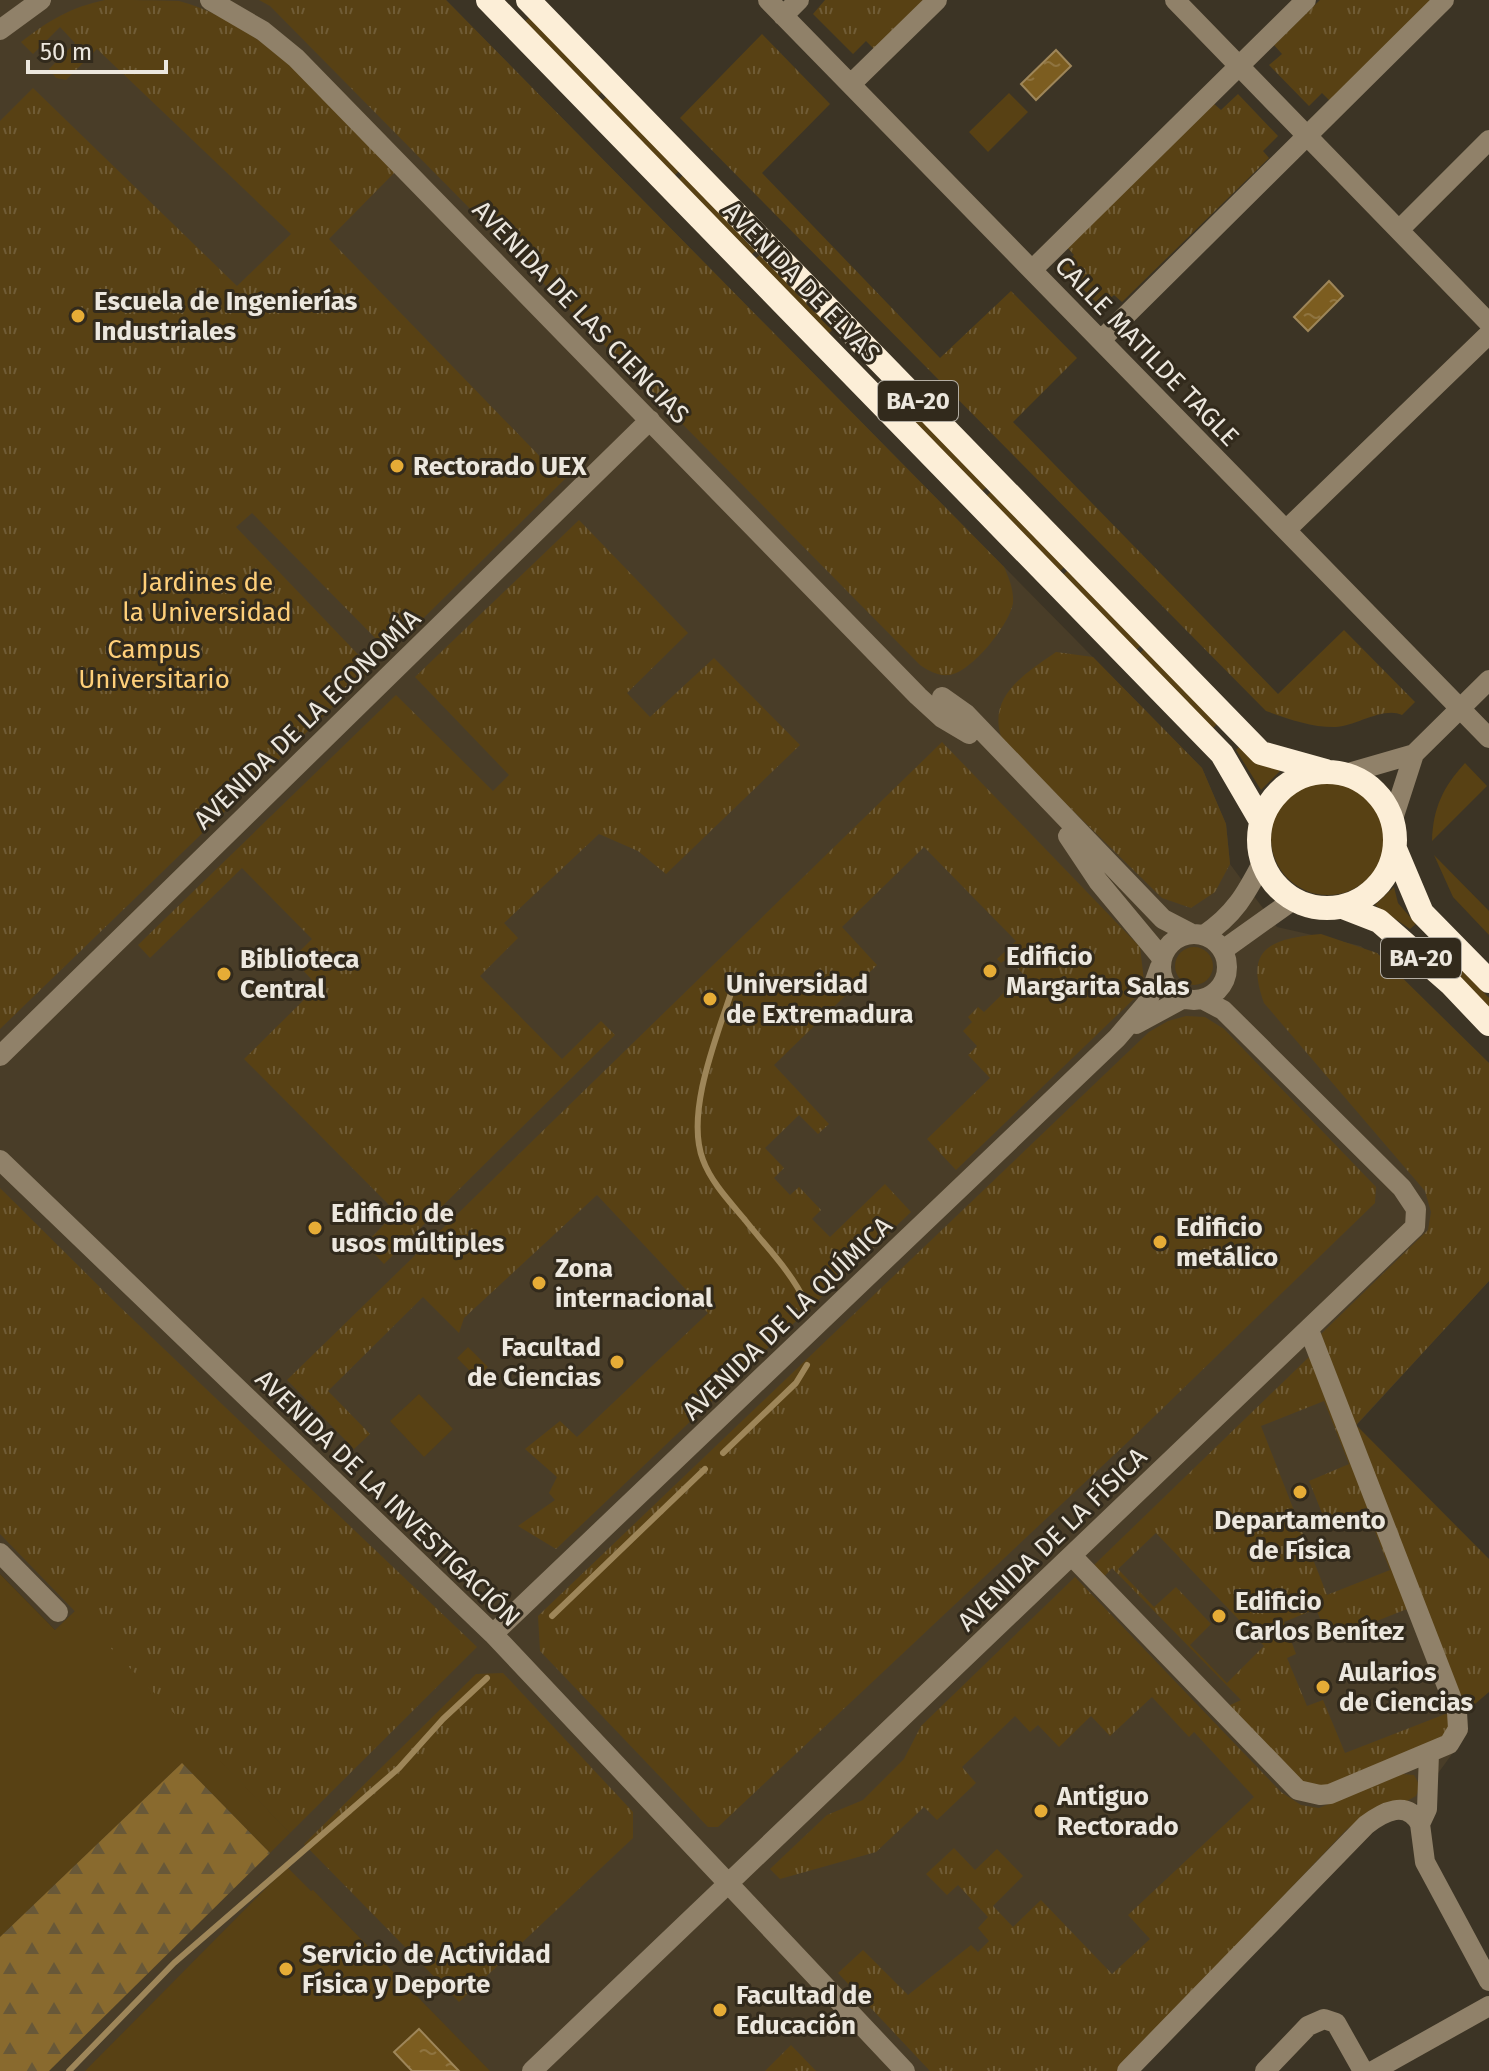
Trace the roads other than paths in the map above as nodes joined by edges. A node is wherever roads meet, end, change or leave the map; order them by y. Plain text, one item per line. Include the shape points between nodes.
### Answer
1 (41, 0) edge
2 (210, 0) edge
3 (488, 0) edge
4 (528, 0) edge
5 (768, 0) edge
6 (799, 0) edge
7 (937, 0) edge
8 (1175, 0) edge
9 (1306, 0) edge
10 (1444, 0) edge
11 (783, 16) junction
12 (0, 30) edge
13 (1240, 65) junction
14 (851, 84) junction
15 (1308, 135) junction
16 (1489, 140) edge
17 (1399, 230) junction
18 (1032, 270) junction
19 (1489, 323) edge
20 (1489, 334) edge
21 (1101, 340) junction
22 (650, 420) junction
23 (1286, 530) junction
24 (901, 677) junction
25 (1489, 680) edge
26 (953, 698) junction
27 (1460, 708) junction
28 (969, 734) junction
29 (1489, 738) edge
30 (1414, 754) junction
31 (1335, 772) junction
32 (1261, 821) junction
33 (1392, 822) junction
34 (1395, 849) junction
35 (1262, 863) junction
36 (1293, 900) junction
37 (1343, 907) junction
38 (1197, 934) junction
39 (1223, 950) junction
40 (1161, 962) junction
41 (1489, 981) edge
42 (1193, 999) junction
43 (1489, 1024) edge
44 (1117, 1038) junction
45 (0, 1056) edge
46 (0, 1160) edge
47 (1309, 1330) junction
48 (0, 1553) edge
49 (1072, 1556) junction
50 (58, 1612) dead end
51 (493, 1634) junction
52 (1429, 1754) junction
53 (1420, 1824) junction
54 (729, 1883) junction
55 (1489, 1981) edge
56 (1489, 2006) edge
57 (532, 2071) edge
58 (905, 2071) edge
59 (1127, 2071) edge
60 (1265, 2071) edge
61 (1363, 2071) edge
62 (1373, 2071) edge

1 - 12 street
2 - 22 street, AVENIDA DE LAS CIENCIAS via 296,58
3 - 32 highway, AVENIDA DE ELVAS / BA-20 via 1222,754
4 - 31 highway, AVENIDA DE ELVAS / BA-20 via 1261,753
5 - 11 street, CALLE MATILDE TAGLE
6 - 11 street
7 - 14 street
8 - 13 street
9 - 13 street
10 - 15 street
11 - 14 street, CALLE MATILDE TAGLE
13 - 15 street
13 - 18 street
14 - 18 street, CALLE MATILDE TAGLE
15 - 17 street
15 - 21 street
16 - 17 street
17 - 19 street
18 - 21 street, CALLE MATILDE TAGLE
20 - 23 street
21 - 23 street, CALLE MATILDE TAGLE
22 - 24 street, AVENIDA DE LAS CIENCIAS
22 - 45 street, AVENIDA DE LA ECONOMÍA
23 - 27 street, CALLE MATILDE TAGLE
24 - 26 street, AVENIDA DE LAS CIENCIAS
24 - 28 street, AVENIDA DE LAS CIENCIAS via 942,718
25 - 27 street
26 - 28 street via 956,715
26 - 38 street, AVENIDA DE LAS CIENCIAS via 1163,919
27 - 29 street, CALLE MATILDE TAGLE
27 - 30 street
28 - 40 street via 1066,833
30 - 31 street
30 - 33 street
31 - 32 highway via 1304,775 1285,785
31 - 33 highway, BA-20 via 1376,792
32 - 35 highway, BA-20
33 - 34 highway, BA-20
34 - 37 highway via 1378,886
34 - 41 highway, BA-20 via 1422,913
35 - 36 highway
35 - 38 street via 1227,919
36 - 37 highway, BA-20 via 1317,908
36 - 39 street
37 - 43 highway, BA-20 via 1379,921
38 - 39 street
38 - 40 street via 1169,944
39 - 42 street via 1226,976 1217,991
40 - 42 street via 1167,986
40 - 44 street, AVENIDA DE LA QUÍMICA via 1147,1003
42 - 44 street, AVENIDA DE LA QUÍMICA via 1154,1012
42 - 47 street, AVENIDA DE LA FÍSICA via 1223,1010 1402,1188 1416,1209 1412,1232
44 - 51 street, AVENIDA DE LA QUÍMICA
46 - 51 street, AVENIDA DE LA INVESTIGACIÓN
47 - 49 street, AVENIDA DE LA FÍSICA
47 - 52 street via 1457,1712 1455,1737
48 - 50 street
49 - 52 street via 1298,1790 1330,1794
49 - 54 street, AVENIDA DE LA FÍSICA
51 - 54 street, AVENIDA DE LA INVESTIGACIÓN
52 - 53 street via 1427,1809
53 - 55 street via 1430,1875
53 - 59 street via 1410,1812 1395,1809 1366,1825
54 - 57 street, AVENIDA DE LA FÍSICA
54 - 58 street, AVENIDA DE LA INVESTIGACIÓN
56 - 62 street
60 - 61 street via 1308,2026 1328,2019 1339,2027

